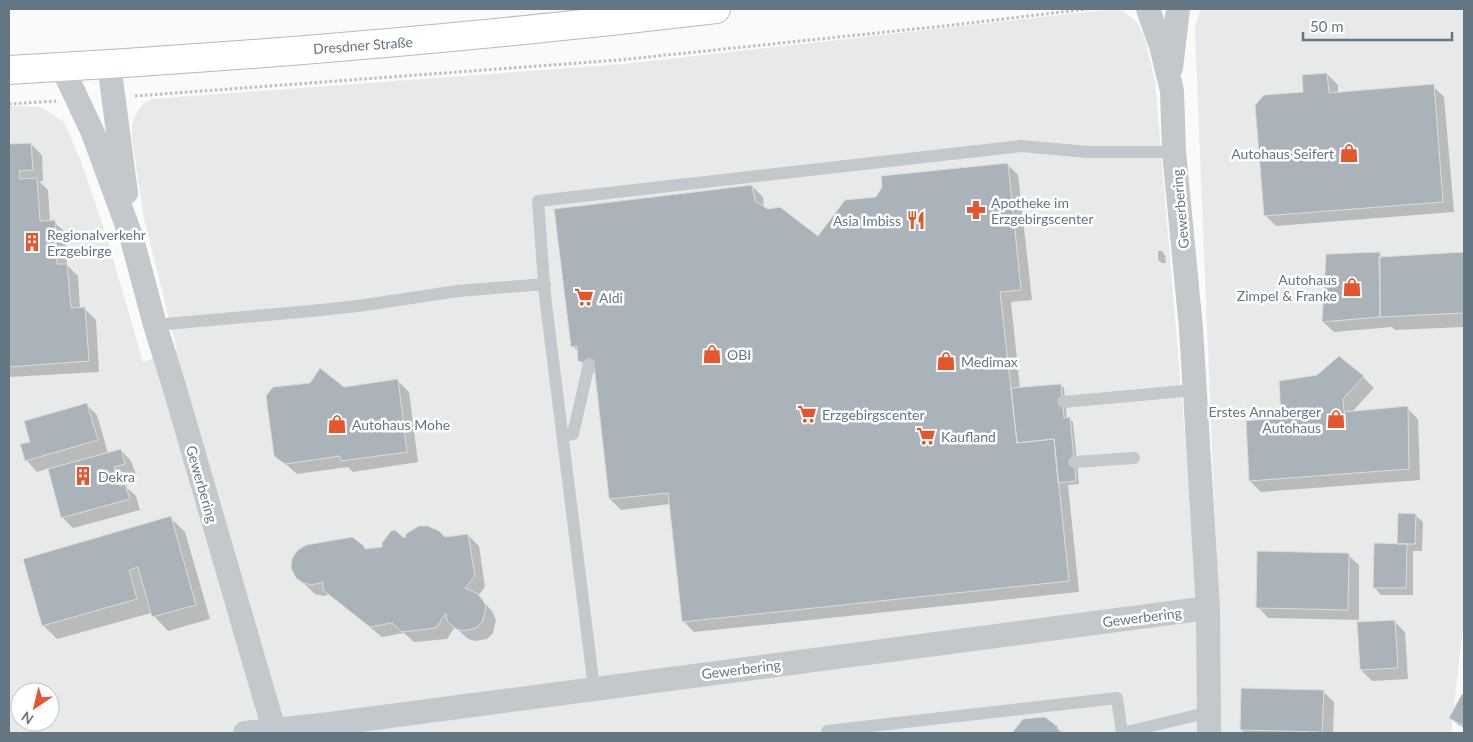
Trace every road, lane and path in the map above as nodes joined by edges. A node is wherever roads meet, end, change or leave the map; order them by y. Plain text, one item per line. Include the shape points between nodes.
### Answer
1 (716, 9) edge
2 (1087, 9) edge
3 (1148, 9) edge
4 (1178, 9) edge
5 (109, 64) junction
6 (62, 67) junction
7 (9, 70) edge
8 (1170, 79) junction
9 (113, 97) junction
10 (77, 100) junction
11 (9, 104) edge
12 (1174, 152) junction
13 (132, 239) junction
14 (545, 284) junction
15 (155, 325) junction
16 (589, 364) dead end
17 (1195, 390) junction
18 (1063, 402) dead end
19 (563, 436) junction
20 (1134, 458) dead end
21 (1074, 462) dead end
22 (1208, 608) junction
23 (594, 688) junction
24 (1210, 722) edge
25 (274, 731) edge
26 (245, 733) edge
27 (827, 733) edge
28 (1122, 733) edge

1 - 5 main road, Dresdner Straße via 438,39
2 - 9 path via 619,60
3 - 8 street, Gewerbering
4 - 8 street, Gewerbering
5 - 6 main road, Dresdner Straße
5 - 9 street, Gewerbering
6 - 7 main road, Dresdner Straße
6 - 10 street, Gewerbering
8 - 12 street, Gewerbering
9 - 13 street, Gewerbering
10 - 11 path
10 - 13 street, Gewerbering
12 - 14 lane via 1088,152 1022,146 538,201
12 - 17 street, Gewerbering
13 - 15 street, Gewerbering
14 - 15 lane
14 - 19 lane
15 - 25 street, Gewerbering
16 - 19 lane via 573,434
17 - 18 lane
17 - 22 street, Gewerbering
19 - 23 lane
20 - 21 lane
22 - 23 street, Gewerbering
22 - 24 street, Gewerbering
23 - 25 street, Gewerbering
24 - 28 lane
25 - 26 street, Gewerbering
27 - 28 lane via 1117,698

